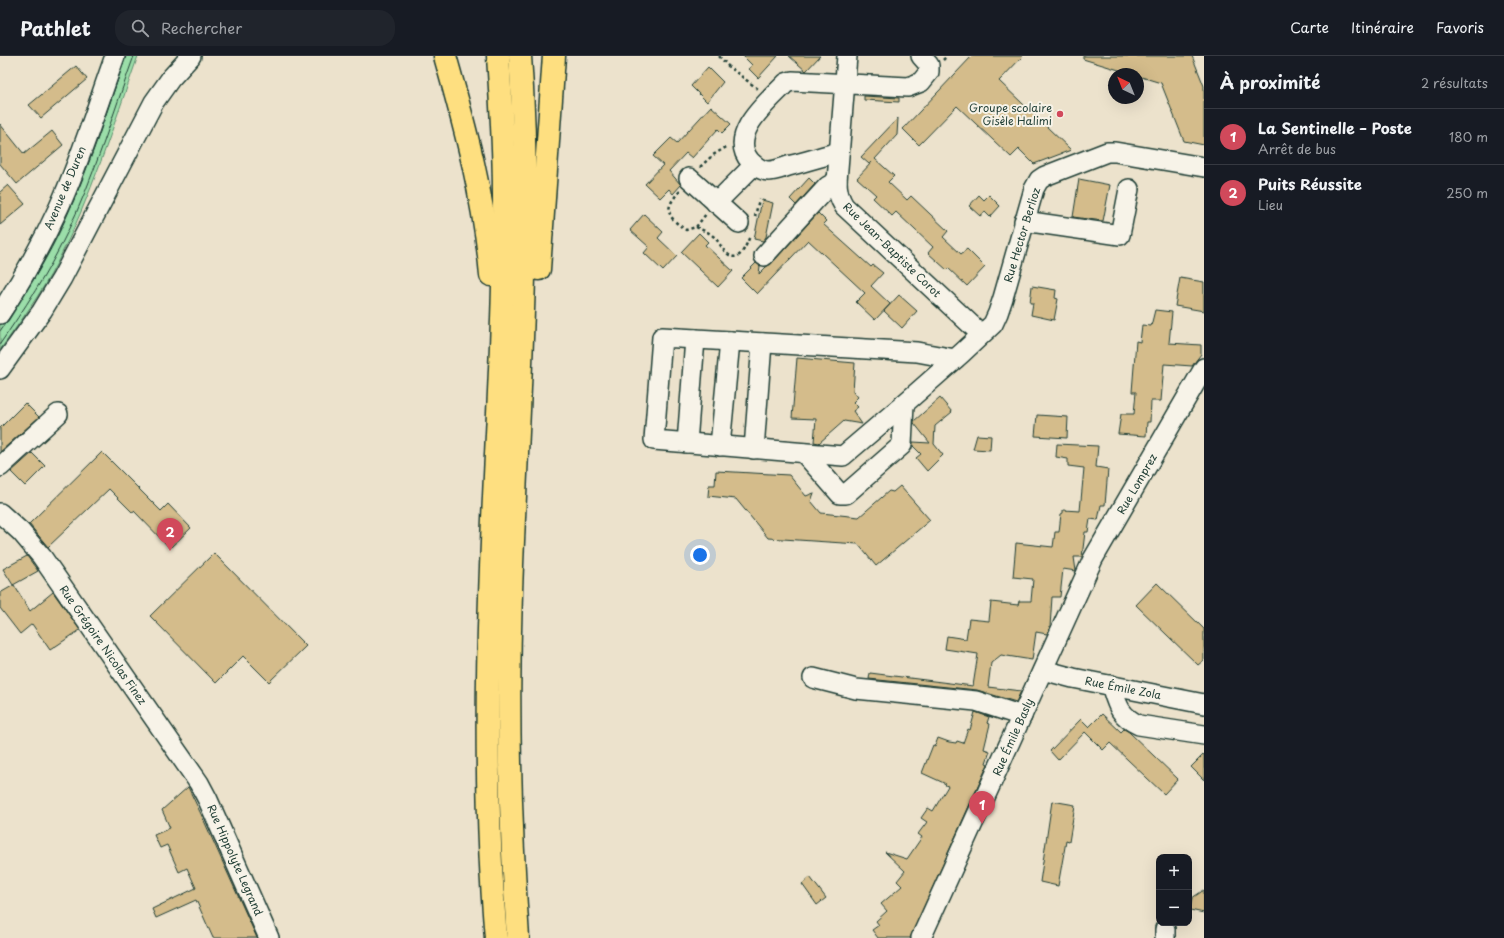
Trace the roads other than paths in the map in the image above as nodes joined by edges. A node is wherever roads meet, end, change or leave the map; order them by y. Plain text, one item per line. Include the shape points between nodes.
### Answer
1 (191, 56) edge
2 (445, 56) edge
3 (498, 56) edge
4 (520, 56) edge
5 (554, 56) edge
6 (847, 56) edge
7 (921, 56) edge
8 (112, 57) edge
9 (845, 84) junction
10 (839, 152) junction
11 (754, 165) junction
12 (1204, 167) edge
13 (689, 178) dead end
14 (837, 181) junction
15 (1129, 189) dead end
16 (716, 203) junction
17 (1024, 221) junction
18 (739, 224) road end
19 (764, 256) road end
20 (0, 314) edge
21 (981, 334) junction
22 (695, 339) junction
23 (730, 341) junction
24 (501, 342) junction
25 (762, 343) junction
26 (955, 359) junction
27 (0, 369) edge
28 (1203, 374) edge
29 (904, 404) junction
30 (519, 411) junction
31 (58, 414) dead end
32 (687, 443) junction
33 (720, 446) junction
34 (754, 449) junction
35 (804, 453) junction
36 (0, 467) edge
37 (0, 513) edge
38 (1074, 602) joint
39 (1043, 670) junction
40 (813, 678) dead end
41 (1111, 685) junction
42 (1204, 704) edge
43 (1022, 716) junction
44 (1204, 735) edge
45 (199, 783) joint
46 (269, 938) edge
47 (496, 938) edge
48 (518, 938) edge
49 (921, 938) edge

1 - 27 street via 154,102 62,278
2 - 24 highway via 478,183
3 - 24 highway via 504,194
4 - 30 highway via 526,190
5 - 30 highway via 533,345
6 - 9 street, Rue Jean-Baptiste Corot
7 - 9 street via 928,65 929,72 924,79 912,86 902,88
8 - 20 street, Avenue de Duren via 72,178 33,259
9 - 10 street, Rue Jean-Baptiste Corot
9 - 11 street via 792,80 786,83 752,120 745,136 744,149
10 - 11 street via 772,170
10 - 14 street, Rue Jean-Baptiste Corot
11 - 16 street
12 - 17 street, Rue Hector Berlioz via 1114,152 1104,153 1042,178 1034,189
13 - 16 street
14 - 19 street via 828,186
14 - 21 street, Rue Jean-Baptiste Corot via 838,195 844,206
15 - 17 street via 1120,235
16 - 18 street
17 - 21 street, Rue Hector Berlioz via 998,313 992,324
21 - 26 street, Rue Hector Berlioz
22 - 23 street
22 - 32 street
22 - 32 street, Rue Hector Berlioz via 662,337 654,440
23 - 25 street
23 - 33 street
24 - 47 highway via 487,699 489,820
25 - 26 street via 917,352
25 - 34 street
26 - 29 street, Rue Hector Berlioz
28 - 38 street, Rue Lomprez via 1099,548
29 - 35 street, Rue Hector Berlioz via 843,456
29 - 35 street via 902,445 846,494 840,494
30 - 48 highway via 511,592 509,728 512,849
31 - 36 street
32 - 33 street, Rue Hector Berlioz
33 - 34 street, Rue Hector Berlioz
34 - 35 street, Rue Hector Berlioz
37 - 45 street, Rue Grégoire Nicolas Finez via 21,532 42,557
38 - 39 street, Rue Émile Basly
39 - 41 street, Rue Émile Zola
39 - 43 street, Rue Émile Basly
40 - 43 street via 856,689 976,701
41 - 42 street, Rue Émile Zola
41 - 44 street via 1119,709 1133,722
43 - 49 street, Rue Émile Basly
45 - 46 street, Rue Hippolyte Legrand

